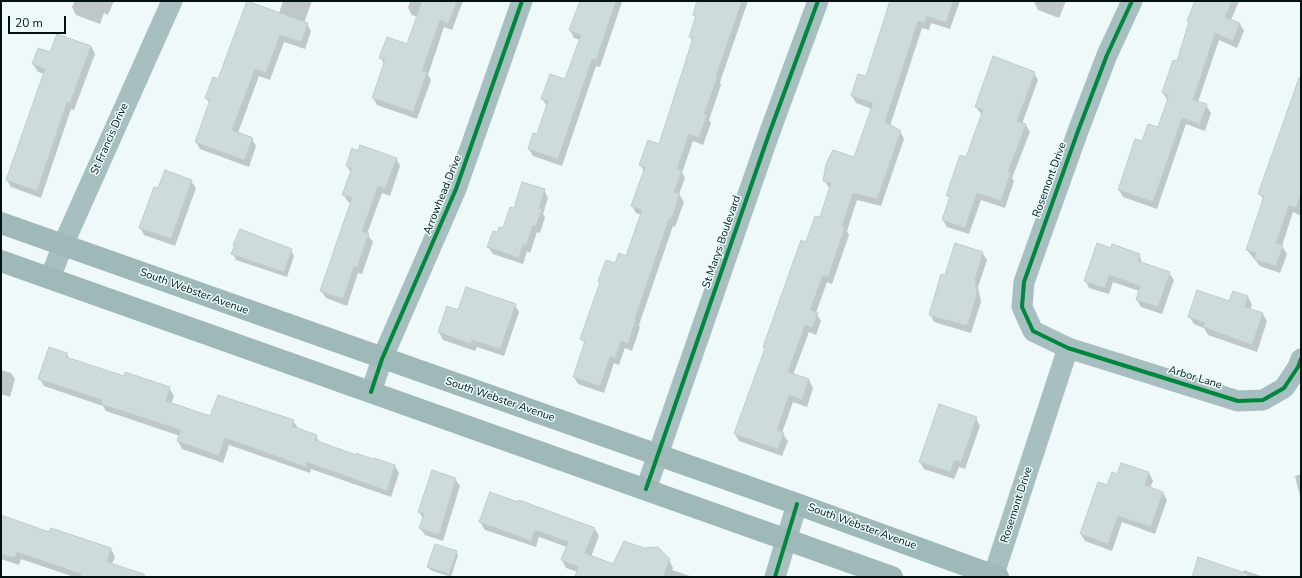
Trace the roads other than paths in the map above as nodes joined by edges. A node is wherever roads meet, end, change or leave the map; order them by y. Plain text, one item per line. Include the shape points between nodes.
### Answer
1 (172, 1) edge
2 (522, 1) edge
3 (818, 1) edge
4 (1132, 1) edge
5 (1, 223) edge
6 (62, 245) junction
7 (1, 261) edge
8 (50, 278) junction
9 (1068, 348) junction
10 (382, 358) junction
11 (1301, 359) edge
12 (371, 392) junction
13 (657, 456) junction
14 (646, 489) junction
15 (797, 504) junction
16 (787, 539) junction
17 (995, 576) edge
18 (775, 577) edge
19 (892, 577) edge

1 - 6 street, St Francis Drive
2 - 10 street, Arrowhead Drive via 456,189
3 - 13 street, St Marys Boulevard
4 - 9 street, Rosemont Drive via 1107,55 1078,130 1024,282 1022,307 1033,331
5 - 6 main road, South Webster Avenue
6 - 8 street, St Francis Drive
6 - 10 main road, South Webster Avenue
7 - 8 main road
8 - 12 main road
9 - 11 street, Arbor Lane via 1238,401 1263,400 1284,388
9 - 17 street, Rosemont Drive
10 - 12 street, Arrowhead Drive
10 - 13 main road, South Webster Avenue
12 - 14 main road
13 - 14 street, St Marys Boulevard
13 - 15 main road, South Webster Avenue
14 - 16 main road
15 - 16 street
15 - 17 main road, South Webster Avenue
16 - 18 street
16 - 19 main road

